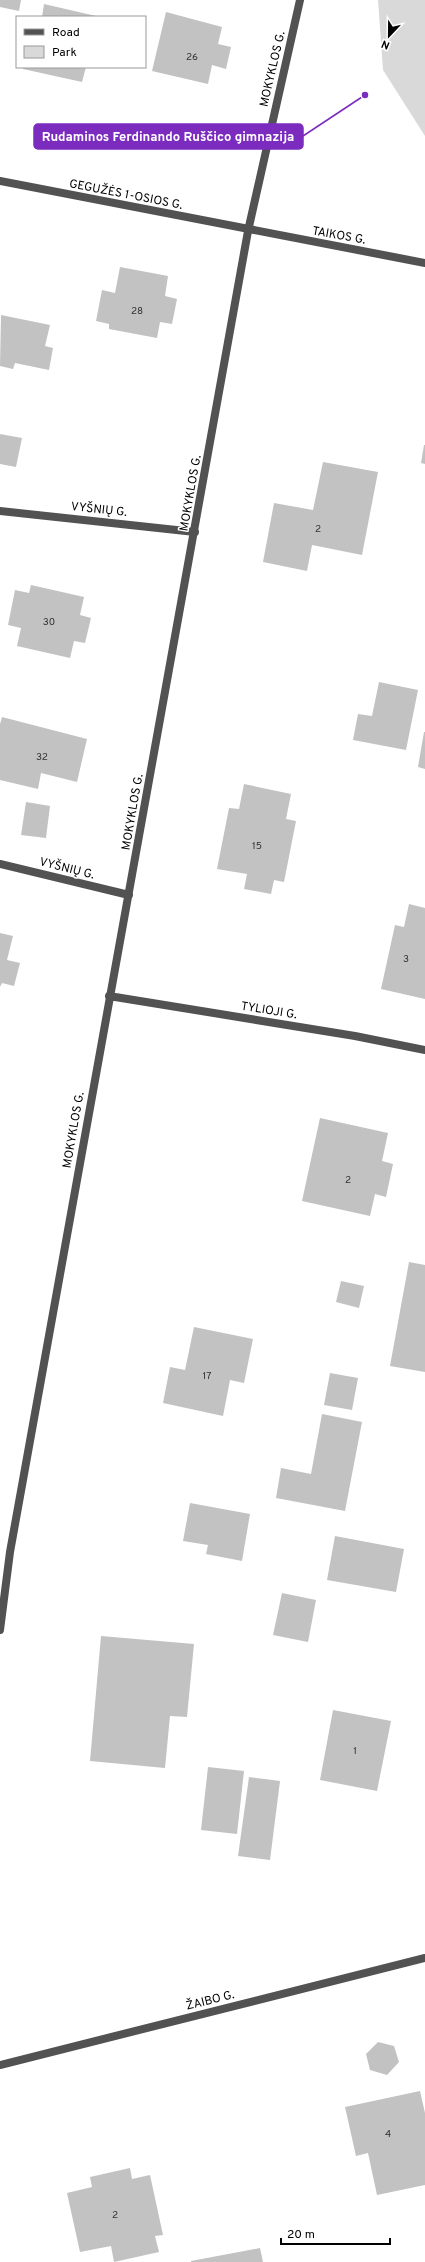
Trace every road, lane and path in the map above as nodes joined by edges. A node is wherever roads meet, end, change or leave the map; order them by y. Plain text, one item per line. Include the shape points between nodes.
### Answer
1 (300, 0) edge
2 (0, 181) edge
3 (248, 231) junction
4 (425, 263) edge
5 (0, 511) edge
6 (195, 532) junction
7 (0, 864) edge
8 (129, 895) junction
9 (109, 996) junction
10 (425, 1050) edge
11 (0, 1630) edge
12 (425, 1958) edge
13 (0, 2065) edge

1 - 3 street, MOKYKLOS G.
2 - 3 street, GEGUŽĖS 1-OSIOS G.
3 - 4 street, TAIKOS G.
3 - 6 street, MOKYKLOS G.
5 - 6 street, VYŠNIŲ G.
6 - 8 street, MOKYKLOS G.
7 - 8 street, VYŠNIŲ G.
8 - 9 street, MOKYKLOS G.
9 - 10 street, TYLIOJI G. via 355,1036
9 - 11 street, MOKYKLOS G. via 10,1552
12 - 13 street, ŽAIBO G.

